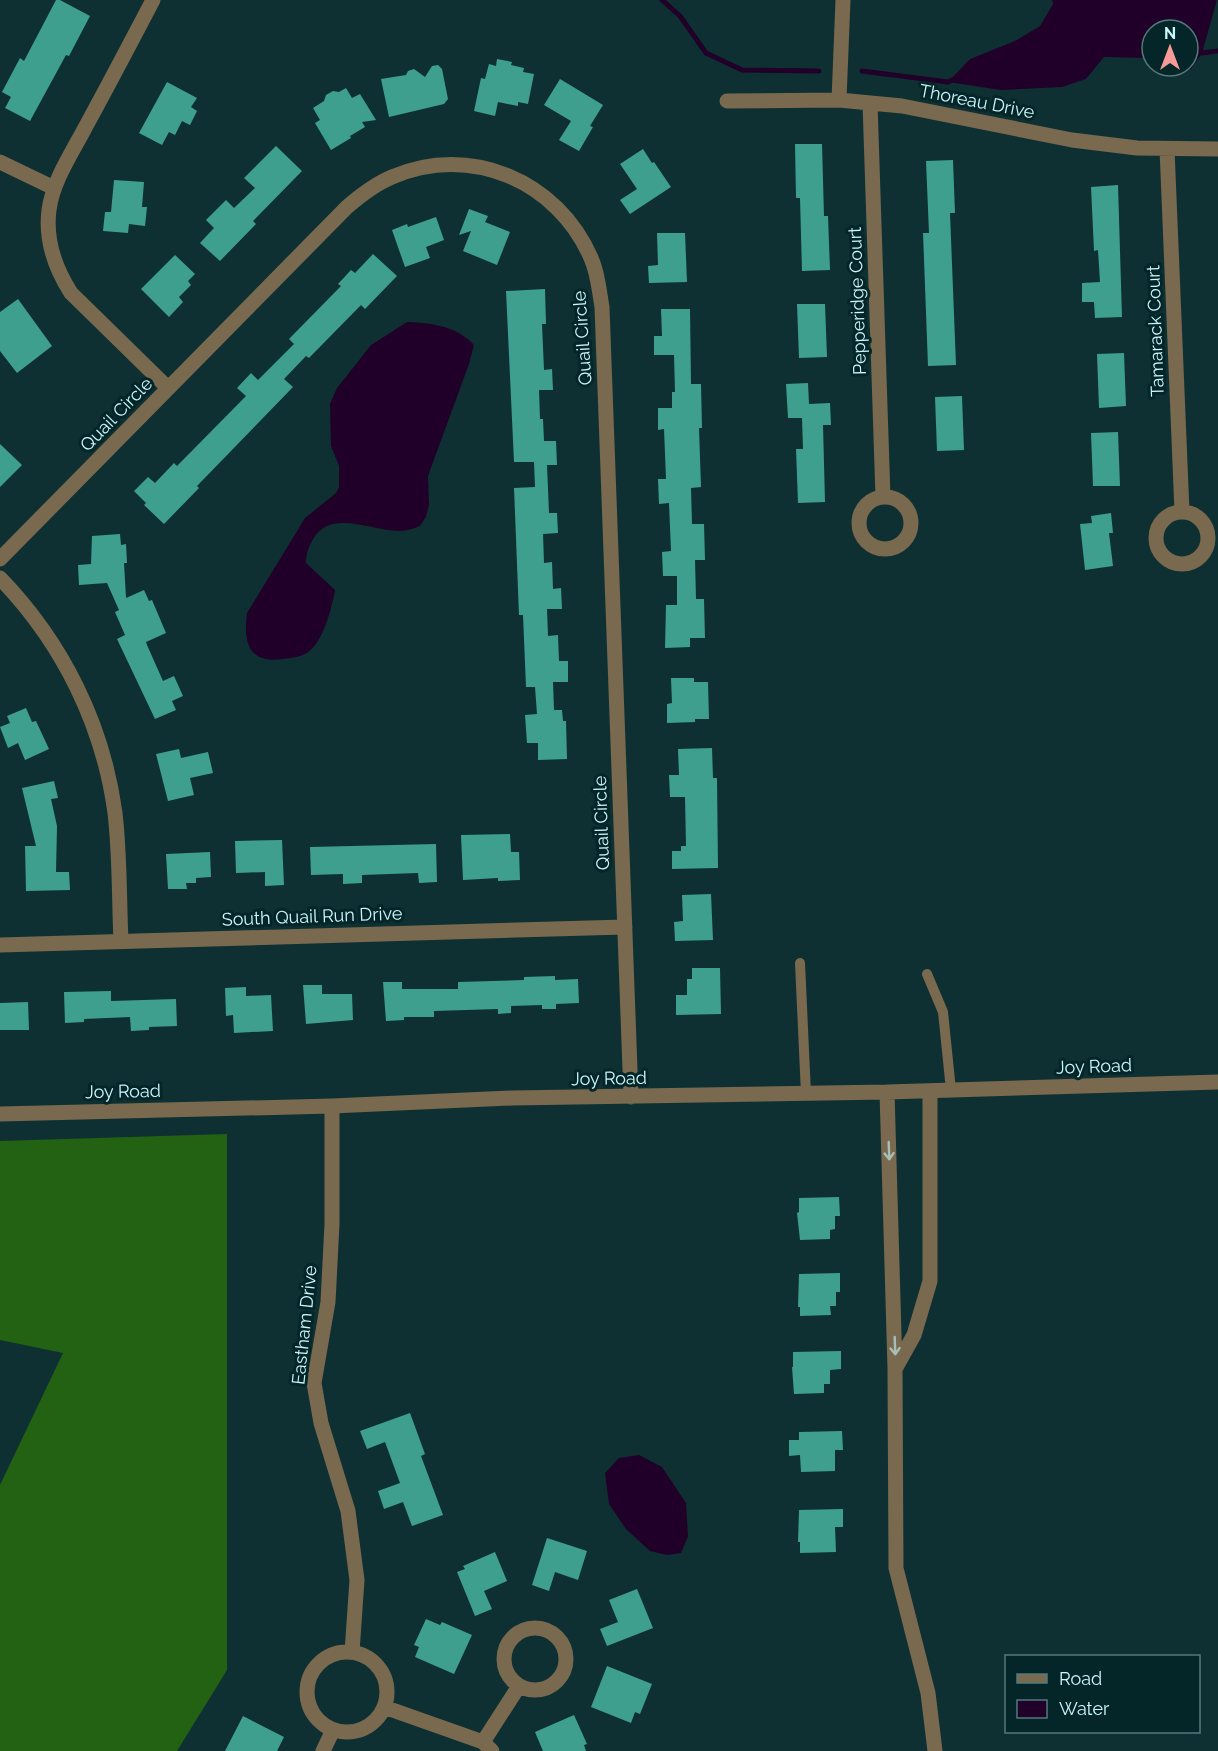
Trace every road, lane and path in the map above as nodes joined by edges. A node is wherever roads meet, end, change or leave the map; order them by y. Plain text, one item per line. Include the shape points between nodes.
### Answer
1 (153, 0) edge
2 (843, 0) edge
3 (839, 100) junction
4 (727, 101) dead end
5 (870, 103) junction
6 (1218, 148) edge
7 (1167, 149) junction
8 (0, 162) edge
9 (54, 188) junction
10 (168, 388) junction
11 (883, 497) dead end
12 (1182, 512) dead end
13 (0, 559) edge
14 (0, 578) edge
15 (625, 927) junction
16 (121, 941) junction
17 (0, 945) edge
18 (800, 963) dead end
19 (927, 974) dead end
20 (1218, 1082) edge
21 (951, 1090) junction
22 (930, 1091) junction
23 (887, 1092) junction
24 (806, 1094) junction
25 (631, 1097) junction
26 (332, 1106) junction
27 (0, 1114) edge
28 (895, 1369) junction
29 (352, 1652) junction
30 (519, 1686) junction
31 (384, 1707) junction
32 (333, 1730) junction
33 (488, 1746) edge
34 (323, 1751) edge
35 (934, 1751) edge

1 - 9 street
2 - 3 street
3 - 4 street, Thoreau Drive
3 - 5 street, Thoreau Drive
5 - 7 street, Thoreau Drive via 1072,140
5 - 11 street, Pepperidge Court
6 - 7 street, Thoreau Drive
7 - 12 street, Tamarack Court
8 - 9 street
9 - 10 street via 48,235 61,277 72,293
10 - 13 street, Quail Circle
10 - 15 street, Quail Circle via 347,207 392,177 440,165 483,166 525,183 565,215 592,259 602,307
14 - 16 street via 55,647 94,726 114,812
15 - 16 street, South Quail Run Drive
15 - 25 street, Quail Circle
16 - 17 street, South Quail Run Drive
18 - 24 lane
19 - 21 lane via 943,1012
20 - 21 street, Joy Road
21 - 22 street, Joy Road
22 - 23 street, Joy Road
22 - 28 street via 930,1281 914,1335
23 - 24 street, Joy Road
23 -> 28 street
24 - 25 street, Joy Road
25 - 26 street, Joy Road
26 - 27 street, Joy Road
26 - 29 street, Eastham Drive via 328,1302 314,1383 321,1423 348,1511 357,1580
28 - 35 street via 896,1568 928,1693
29 - 31 street via 366,1656 385,1678
29 - 32 street via 335,1653 321,1661 310,1674 306,1690 309,1707 318,1721
30 - 30 street via 543,1689 562,1675 566,1652 552,1633 528,1629 509,1643 505,1666
30 - 33 street
31 - 32 street via 376,1720 363,1729
31 - 33 street
32 - 34 street

